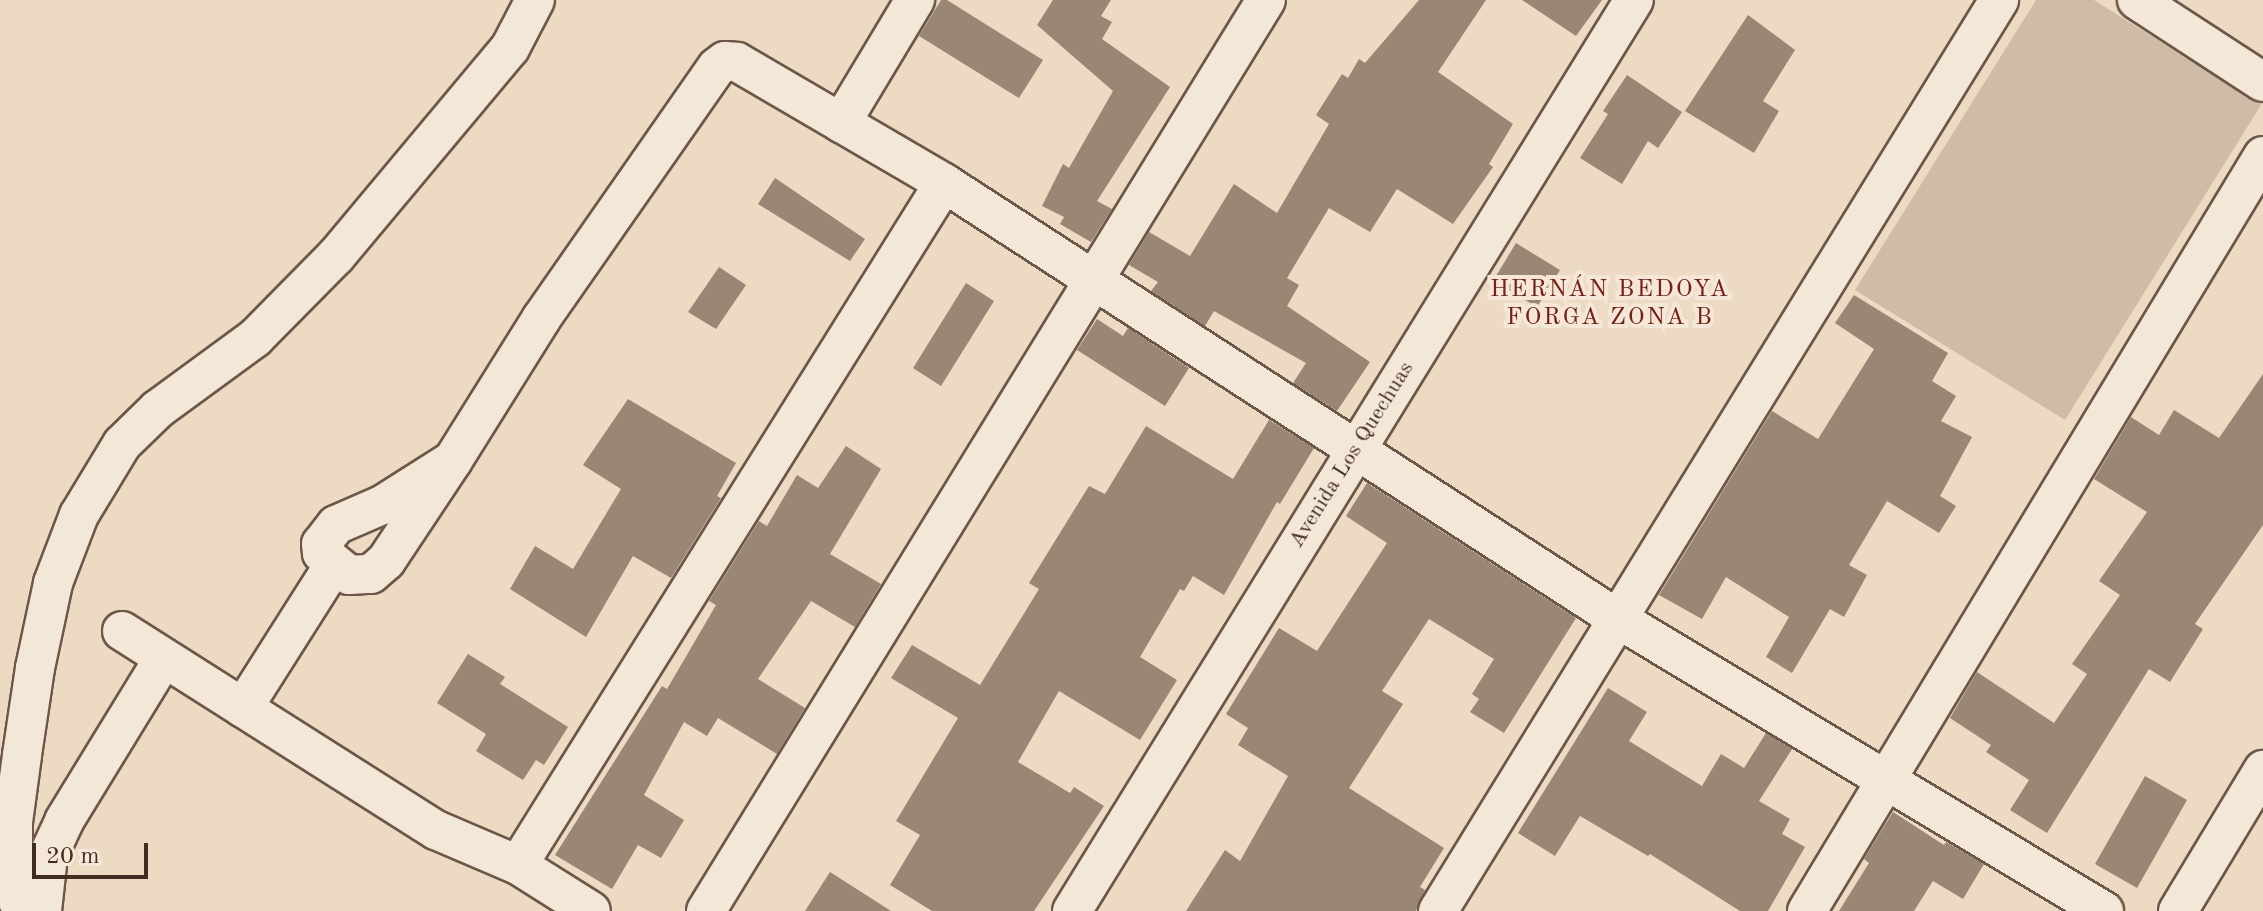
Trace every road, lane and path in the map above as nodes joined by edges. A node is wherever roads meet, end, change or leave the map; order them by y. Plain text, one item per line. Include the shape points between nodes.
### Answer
1 (535, 0) edge
2 (915, 0) edge
3 (1266, 0) edge
4 (1634, 0) edge
5 (1999, 0) edge
6 (2137, 0) edge
7 (2263, 82) edge
8 (841, 123) junction
9 (2263, 156) edge
10 (944, 183) junction
11 (1094, 278) junction
12 (1355, 449) junction
13 (453, 460) junction
14 (333, 566) junction
15 (1618, 619) junction
16 (122, 631) dead end
17 (164, 658) junction
18 (243, 708) junction
19 (2263, 770) edge
20 (1883, 781) junction
21 (518, 865) junction
22 (23, 911) edge
23 (42, 911) edge
24 (591, 911) edge
25 (706, 911) edge
26 (1072, 911) edge
27 (1438, 911) edge
28 (1807, 911) edge
29 (2104, 911) edge
30 (2178, 911) edge

1 - 22 street via 510,48 336,256 255,338 158,409 122,444 79,515 53,583 20,768 13,891
2 - 8 street
3 - 11 street
4 - 12 street, Avenida Los Quechuas
5 - 15 street
6 - 7 street
8 - 10 street
8 - 13 street via 737,62 717,67 541,319
9 - 20 street
10 - 11 street
10 - 21 street
11 - 12 street
11 - 25 street
12 - 15 street
12 - 26 street, Avenida Los Quechuas
13 - 14 street via 386,561 360,576
13 - 14 street via 382,505 336,525 321,544
14 - 18 street
15 - 20 street
15 - 27 street
16 - 17 street
17 - 18 street
17 - 23 street via 64,821 48,856
18 - 21 street via 436,830
19 - 30 street
20 - 28 street
20 - 29 street
21 - 24 street

